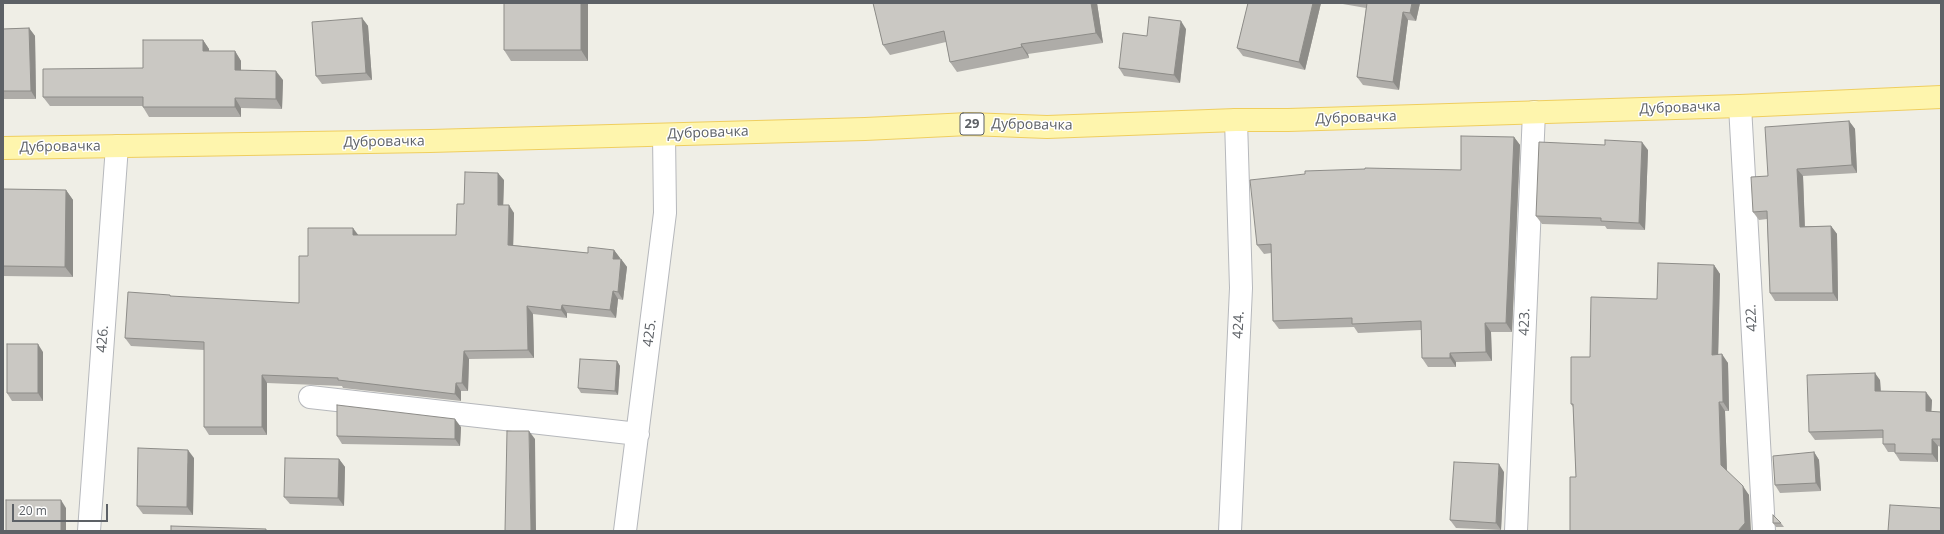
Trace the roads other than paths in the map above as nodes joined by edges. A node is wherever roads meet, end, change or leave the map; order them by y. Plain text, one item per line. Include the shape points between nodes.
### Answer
1 (1941, 97) edge
2 (1740, 106) junction
3 (1534, 112) junction
4 (1236, 120) junction
5 (664, 135) junction
6 (117, 146) junction
7 (3, 148) edge
8 (310, 398) dead end
9 (638, 434) junction
10 (89, 531) edge
11 (625, 531) edge
12 (1230, 531) edge
13 (1516, 531) edge
14 (1764, 531) edge

1 - 2 main road, Дубровачка / 29
2 - 3 main road, Дубровачка / 29
2 - 14 street, 422.
3 - 4 main road, Дубровачка / 29
3 - 13 street, 423.
4 - 5 main road, Дубровачка / 29 via 1047,127 970,124
4 - 12 street, 424. via 1241,288
5 - 6 main road, Дубровачка / 29
5 - 9 street, 425. via 665,213
6 - 7 main road, Дубровачка / 29
6 - 10 street, 426.
8 - 9 street
9 - 11 street, 425.

